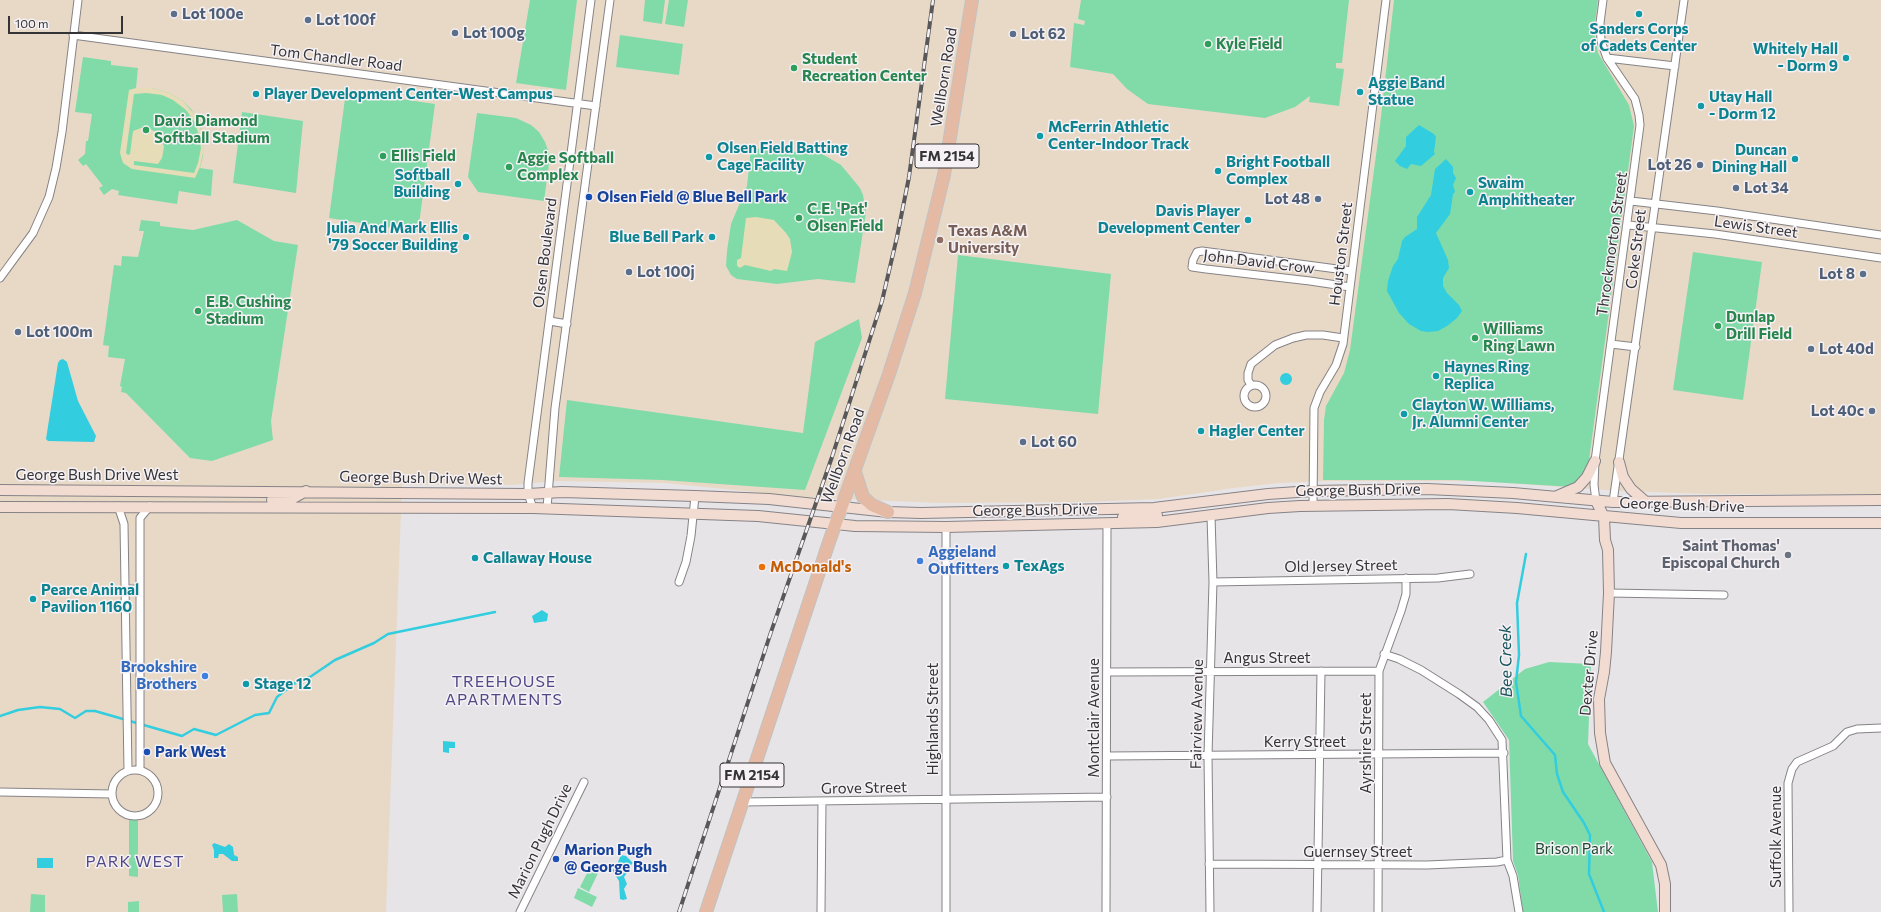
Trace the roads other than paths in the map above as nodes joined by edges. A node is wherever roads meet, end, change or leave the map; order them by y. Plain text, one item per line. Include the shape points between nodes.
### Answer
1 (78, 0) edge
2 (591, 0) edge
3 (610, 0) edge
4 (972, 0) edge
5 (1386, 0) edge
6 (1603, 0) edge
7 (1684, 0) edge
8 (73, 35) junction
9 (1607, 58) junction
10 (1675, 66) junction
11 (577, 103) junction
12 (596, 106) junction
13 (1631, 201) junction
14 (1654, 204) junction
15 (1628, 225) junction
16 (1652, 228) junction
17 (1881, 235) edge
18 (1881, 258) edge
19 (1352, 271) junction
20 (0, 278) edge
21 (1350, 287) junction
22 (550, 321) junction
23 (567, 324) junction
24 (1343, 338) junction
25 (1611, 344) junction
26 (1636, 347) junction
27 (1251, 386) dead end
28 (1595, 461) junction
29 (1619, 462) junction
30 (855, 472) junction
31 (0, 490) edge
32 (306, 491) junction
33 (1312, 491) junction
34 (547, 493) junction
35 (528, 494) junction
36 (695, 496) junction
37 (1556, 497) junction
38 (1596, 500) junction
39 (1881, 500) edge
40 (1613, 502) junction
41 (1646, 502) junction
42 (118, 506) junction
43 (150, 506) junction
44 (1182, 506) junction
45 (1313, 506) junction
46 (0, 507) edge
47 (247, 507) junction
48 (842, 507) junction
49 (533, 508) junction
50 (547, 508) junction
51 (888, 512) junction
52 (693, 513) junction
53 (1211, 516) junction
54 (1604, 517) junction
55 (1881, 523) edge
56 (836, 524) junction
57 (1107, 524) junction
58 (946, 527) junction
59 (1470, 574) dead end
60 (1406, 578) junction
61 (679, 582) dead end
62 (1212, 582) junction
63 (140, 588) junction
64 (125, 589) junction
65 (1609, 593) junction
66 (1724, 595) dead end
67 (1384, 654) junction
68 (1211, 671) junction
69 (1321, 671) junction
70 (1379, 671) junction
71 (1107, 672) junction
72 (1881, 728) edge
73 (1504, 753) junction
74 (1379, 754) junction
75 (1320, 755) junction
76 (1107, 756) junction
77 (1208, 756) junction
78 (140, 770) junction
79 (128, 771) junction
80 (584, 782) dead end
81 (0, 792) edge
82 (112, 794) junction
83 (1106, 797) junction
84 (946, 799) junction
85 (822, 801) junction
86 (743, 802) junction
87 (1507, 860) junction
88 (1209, 864) junction
89 (1317, 865) junction
90 (1378, 865) junction
91 (520, 912) edge
92 (706, 912) edge
93 (821, 912) edge
94 (946, 912) edge
95 (1106, 912) edge
96 (1210, 912) edge
97 (1317, 912) edge
98 (1378, 912) edge
99 (1518, 912) edge
100 (1665, 912) edge
101 (1789, 912) edge

1 - 8 street
2 - 11 street, Olsen Boulevard
3 - 12 street, Olsen Boulevard
4 - 30 main road, Wellborn Road / FM 2154 via 944,175 931,233 913,298
5 - 19 street, Houston Street
6 - 9 street, Throckmorton Street via 1600,28
7 - 10 street, Coke Street
8 - 11 street, Tom Chandler Road
8 - 20 street via 57,160 48,197 33,233
9 - 10 street
9 - 13 street, Throckmorton Street via 1633,95 1640,120
10 - 14 street, Coke Street
11 - 12 street, Tom Chandler Road
11 - 22 street, Olsen Boulevard
12 - 23 street, Olsen Boulevard
13 - 14 street, Lewis Street
13 - 15 street, Throckmorton Street
14 - 16 street, Coke Street
14 - 17 street, Lewis Street
15 - 16 street, Lewis Street
15 - 25 street, Throckmorton Street
16 - 18 street, Lewis Street via 1715,234
16 - 26 street, Coke Street
19 - 21 street, Houston Street
19 - 21 street, John David Crow via 1202,251 1197,252 1192,267
21 - 24 street, Houston Street
22 - 23 street
22 - 35 street, Olsen Boulevard
23 - 34 street, Olsen Boulevard
24 - 27 street via 1306,335 1276,345 1251,364 1248,376
24 - 33 street, Houston Street via 1336,365 1314,408
25 - 26 street
25 - 28 street, Throckmorton Street
26 - 29 street, Coke Street
28 - 37 main road via 1587,477 1578,487
28 - 38 street, Throckmorton Street
29 - 40 street, Coke Street
29 - 41 main road via 1623,477 1631,489
30 - 48 main road, Wellborn Road / FM 2154
30 - 51 main road via 863,497 872,505
31 - 32 main road, George Bush Drive West
32 - 35 main road, George Bush Drive West
32 - 47 main road via 290,500 250,501
33 - 37 main road, George Bush Drive via 1470,490
33 - 44 main road, George Bush Drive via 1268,494
33 - 45 street, Houston Street
34 - 35 main road, George Bush Drive West
34 - 36 main road, George Bush Drive West
34 - 50 street, Olsen Boulevard
35 - 49 street, Olsen Boulevard
36 - 48 main road, George Bush Drive West via 769,499
36 - 52 street
37 - 38 main road, George Bush Drive
38 - 40 main road, George Bush Drive
38 - 54 main road
39 - 41 main road, George Bush Drive
40 - 41 main road, George Bush Drive
40 - 54 main road
42 - 43 main road, George Bush Drive West
42 - 46 main road, George Bush Drive West
42 - 64 street via 124,524
43 - 47 main road, George Bush Drive West
43 - 63 street via 140,518
44 - 51 main road, George Bush Drive via 1020,512
44 - 57 main road via 1176,513 1111,518
45 - 53 main road, George Bush Drive via 1268,508
45 - 54 main road, George Bush Drive via 1476,504
47 - 49 main road, George Bush Drive West
48 - 51 main road, George Bush Drive
48 - 56 main road, Wellborn Road / FM 2154
49 - 50 main road, George Bush Drive West
50 - 52 main road, George Bush Drive West
52 - 56 main road, George Bush Drive West
52 - 61 street via 686,562
53 - 57 main road, George Bush Drive
53 - 62 street, Fairview Avenue
54 - 55 main road, George Bush Drive via 1681,523
54 - 65 main road, Dexter Drive
56 - 58 main road, George Bush Drive
56 - 86 main road, Wellborn Road / FM 2154
57 - 58 main road, George Bush Drive
57 - 71 street, Montclair Avenue
58 - 84 street, Highlands Street
59 - 60 street, Old Jersey Street
60 - 62 street, Old Jersey Street
60 - 67 street, Ayrshire Street via 1406,594
62 - 68 street, Fairview Avenue
63 - 64 street
63 - 78 street
64 - 79 street
65 - 66 street
65 - 100 main road, Dexter Drive via 1606,658 1599,699 1600,734 1605,763 1661,865 1665,884
67 - 70 street, Ayrshire Street
67 - 73 street via 1421,670 1477,707 1502,740
68 - 69 street, Angus Street
68 - 71 street, Angus Street
68 - 77 street, Fairview Avenue
69 - 70 street, Angus Street
69 - 75 street
70 - 74 street, Ayrshire Street
71 - 76 street, Montclair Avenue
72 - 101 street, Suffolk Avenue via 1847,732 1833,746 1801,760 1792,769 1788,783
73 - 74 street, Kerry Street
73 - 87 street
74 - 75 street, Kerry Street
74 - 90 street, Ayrshire Street
75 - 77 street, Kerry Street
75 - 89 street
76 - 77 street, Kerry Street
76 - 83 street, Montclair Avenue
77 - 88 street, Fairview Avenue
78 - 79 street
78 - 82 street via 154,781 157,790 157,798 150,810 143,814 127,814 116,805
79 - 82 street via 116,780
80 - 91 street, Marion Pugh Drive
81 - 82 street
83 - 84 street, Grove Street
83 - 95 street, Montclair Avenue
84 - 85 street, Grove Street
84 - 94 street, Highlands Street
85 - 86 street, Grove Street
85 - 93 street
86 - 92 main road, Wellborn Road / FM 2154
87 - 90 street, Guernsey Street via 1487,863
87 - 99 street via 1513,876
88 - 89 street, Guernsey Street
88 - 96 street, Fairview Avenue
89 - 90 street, Guernsey Street
89 - 97 street
90 - 98 street, Ayrshire Street

